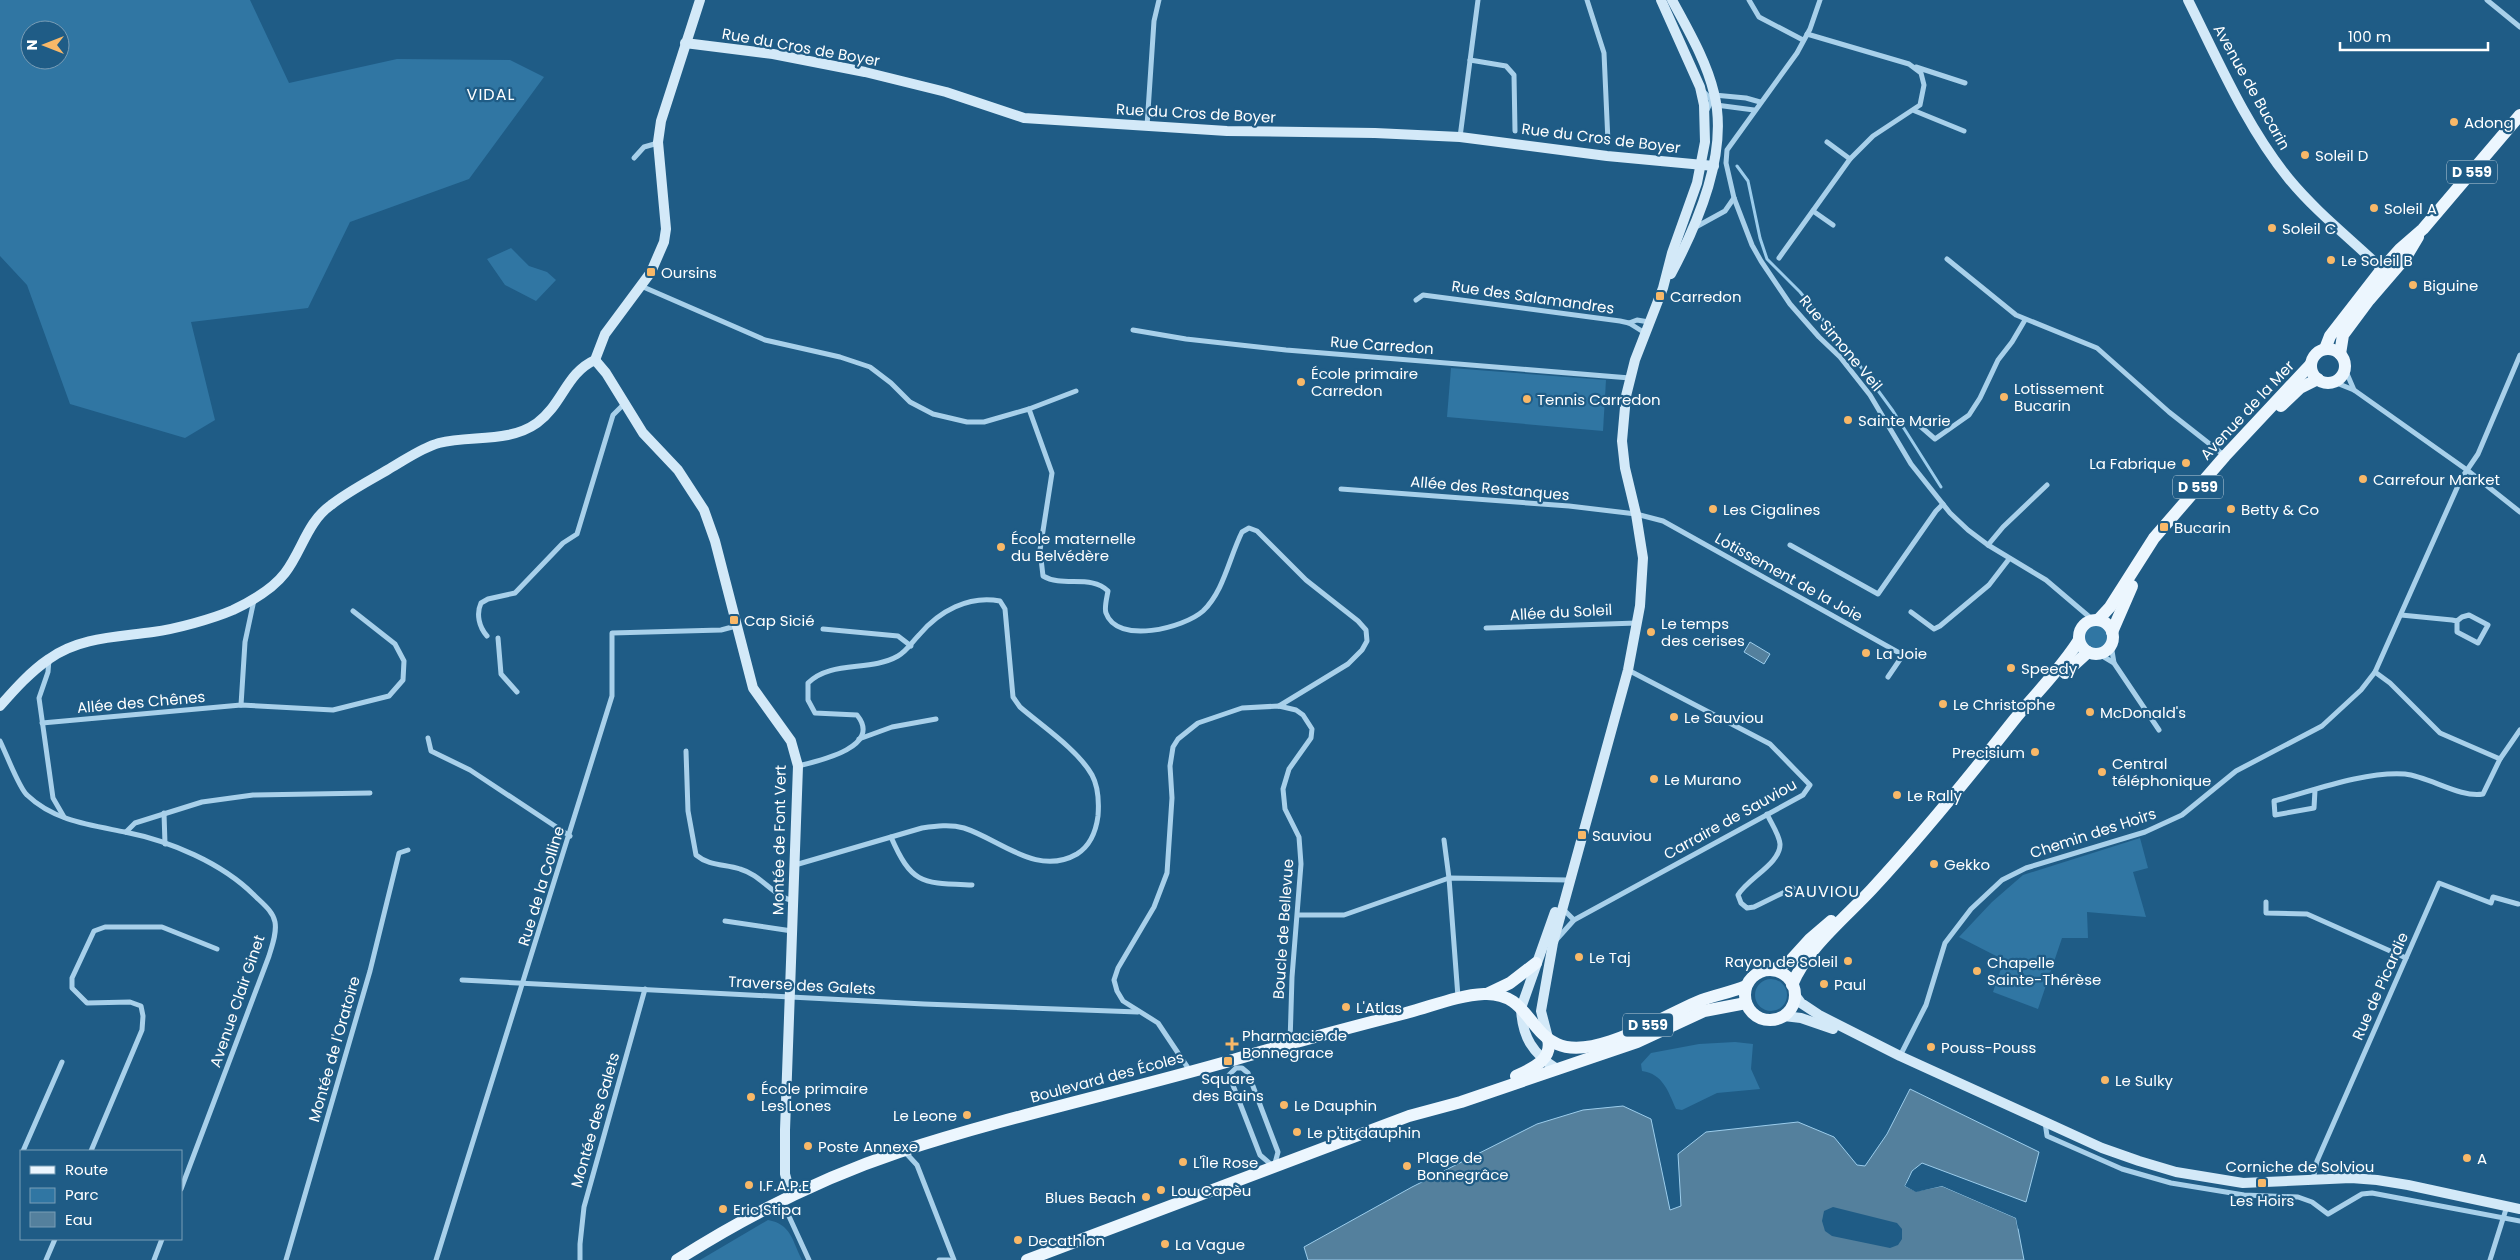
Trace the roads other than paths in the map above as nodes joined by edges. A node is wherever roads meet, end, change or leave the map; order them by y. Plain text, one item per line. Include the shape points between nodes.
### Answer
1 (700, 0) edge
2 (1159, 0) edge
3 (1478, 0) edge
4 (1586, 0) edge
5 (1661, 0) edge
6 (1672, 0) edge
7 (1748, 0) edge
8 (1820, 0) edge
9 (2188, 0) edge
10 (2487, 0) edge
11 (2520, 27) edge
12 (1807, 34) junction
13 (1804, 40) junction
14 (685, 43) junction
15 (1470, 60) junction
16 (1909, 64) junction
17 (1965, 83) dead end
18 (1700, 87) junction
19 (1714, 100) junction
20 (1760, 102) junction
21 (1754, 110) junction
22 (1915, 110) junction
23 (2520, 115) edge
24 (1706, 122) junction
25 (1147, 127) junction
26 (1515, 131) dead end
27 (1964, 131) dead end
28 (1460, 137) junction
29 (658, 142) junction
30 (1608, 142) dead end
31 (1827, 142) dead end
32 (634, 158) dead end
33 (1850, 159) junction
34 (1702, 163) junction
35 (1714, 166) junction
36 (1734, 198) junction
37 (1813, 211) junction
38 (1833, 225) dead end
39 (2423, 229) junction
40 (1692, 230) junction
41 (1779, 258) dead end
42 (1947, 259) dead end
43 (2382, 269) junction
44 (641, 286) junction
45 (1663, 288) junction
46 (1416, 300) dead end
47 (2024, 320) junction
48 (1649, 322) junction
49 (1629, 323) junction
50 (1133, 330) dead end
51 (1645, 333) junction
52 (2325, 349) junction
53 (2340, 354) junction
54 (2520, 354) edge
55 (594, 360) junction
56 (2311, 364) junction
57 (2345, 369) junction
58 (1630, 378) junction
59 (2318, 379) junction
60 (2334, 382) junction
61 (1076, 390) dead end
62 (2354, 390) junction
63 (624, 404) junction
64 (1029, 409) junction
65 (1912, 419) dead end
66 (2225, 456) junction
67 (2467, 470) junction
68 (2047, 485) dead end
69 (1341, 489) dead end
70 (1943, 504) junction
71 (2520, 512) edge
72 (1636, 514) junction
73 (1790, 545) dead end
74 (1988, 545) junction
75 (2009, 559) junction
76 (254, 600) junction
77 (352, 611) dead end
78 (1910, 612) dead end
79 (2401, 616) junction
80 (2095, 620) junction
81 (2457, 622) junction
82 (1638, 624) junction
83 (736, 626) junction
84 (1486, 628) dead end
85 (823, 629) dead end
86 (487, 636) dead end
87 (498, 638) dead end
88 (2112, 638) junction
89 (2079, 640) junction
90 (910, 646) junction
91 (2093, 653) junction
92 (50, 658) junction
93 (2114, 663) junction
94 (1628, 670) junction
95 (2375, 672) junction
96 (1888, 677) dead end
97 (517, 692) dead end
98 (242, 705) junction
99 (0, 706) edge
100 (1279, 706) junction
101 (936, 719) dead end
102 (42, 723) junction
103 (2159, 730) dead end
104 (2520, 730) edge
105 (428, 738) dead end
106 (857, 740) junction
107 (0, 741) edge
108 (686, 751) dead end
109 (1991, 751) junction
110 (2500, 759) junction
111 (798, 766) junction
112 (2315, 790) junction
113 (370, 793) dead end
114 (164, 813) junction
115 (1767, 814) junction
116 (64, 818) junction
117 (126, 832) junction
118 (570, 836) junction
119 (891, 837) junction
120 (1444, 840) dead end
121 (165, 844) junction
122 (408, 850) dead end
123 (1574, 862) junction
124 (795, 865) junction
125 (1882, 875) junction
126 (1449, 878) junction
127 (1568, 880) junction
128 (972, 885) dead end
129 (1793, 888) dead end
130 (794, 901) junction
131 (2266, 902) dead end
132 (2518, 904) dead end
133 (1562, 908) junction
134 (1298, 916) junction
135 (1574, 920) junction
136 (725, 921) dead end
137 (793, 931) junction
138 (1553, 943) junction
139 (217, 949) dead end
140 (2406, 958) junction
141 (1536, 963) junction
142 (1772, 970) junction
143 (462, 980) dead end
144 (524, 984) junction
145 (1746, 986) junction
146 (645, 989) junction
147 (1794, 990) junction
148 (1487, 994) junction
149 (791, 996) junction
150 (1458, 1000) junction
151 (1746, 1003) junction
152 (1522, 1008) junction
153 (1140, 1012) junction
154 (1784, 1016) junction
155 (1548, 1038) junction
156 (1865, 1039) junction
157 (1290, 1043) junction
158 (1900, 1056) junction
159 (1543, 1060) junction
160 (62, 1062) dead end
161 (1234, 1064) junction
162 (1557, 1069) junction
163 (1190, 1071) junction
164 (1461, 1102) junction
165 (2045, 1122) junction
166 (23, 1150) edge
167 (91, 1150) edge
168 (903, 1151) junction
169 (1274, 1167) junction
170 (2313, 1181) junction
171 (182, 1186) edge
172 (786, 1199) junction
173 (2508, 1205) junction
174 (2520, 1209) edge
175 (2504, 1217) junction
176 (2520, 1221) edge
177 (55, 1240) edge
178 (162, 1240) edge
179 (46, 1260) edge
180 (154, 1260) edge
181 (286, 1260) edge
182 (436, 1260) edge
183 (580, 1260) edge
184 (677, 1260) edge
185 (809, 1260) edge
186 (939, 1260) edge
187 (949, 1260) edge
188 (954, 1260) edge
189 (1028, 1260) edge
190 (2490, 1260) edge

1 - 14 street
2 - 25 street via 1154,21
3 - 15 street
4 - 30 street via 1604,53
5 - 18 street
6 - 19 street via 1700,53
7 - 13 street via 1759,17
8 - 12 street, Rue Simone Veil
9 - 43 street, Avenue de Bucarin via 2269,153 2332,225
10 - 11 street
12 - 13 street, Rue Simone Veil
12 - 16 street
13 - 20 street, Rue Simone Veil
14 - 25 street, Rue du Cros de Boyer via 773,54 865,72 946,92 1024,118
14 - 29 street via 660,121
15 - 26 street via 1506,66 1514,75
15 - 28 street
16 - 17 street
16 - 22 street via 1922,73 1924,86 1920,105
18 - 19 street
18 - 24 street
19 - 20 street via 1746,98
19 - 21 street
19 - 24 street
19 - 35 street via 1717,133
20 - 21 street, Rue Simone Veil
21 - 36 street, Rue Simone Veil via 1727,150 1726,163
22 - 27 street
22 - 33 street via 1873,136
23 - 39 main road, D 559
24 - 34 street
25 - 28 street, Rue du Cros de Boyer
28 - 34 street, Rue du Cros de Boyer via 1624,158
29 - 32 street via 644,147
29 - 44 street via 666,229 661,254
31 - 33 street
33 - 37 street
34 - 35 street, Rue du Cros de Boyer
34 - 45 street
35 - 40 street
36 - 40 street via 1725,211
36 - 70 street, Rue Simone Veil via 1761,262 1790,304 1840,357 1870,395 1911,464
37 - 38 street
37 - 41 street
39 - 43 main road, D 559
39 - 53 main road, D 559 via 2406,257 2343,335
40 - 45 street
42 - 47 street
43 - 52 main road, D 559 via 2330,336
44 - 55 street via 604,334
44 - 64 street via 765,340 870,367 910,402 933,414 967,422 984,422
45 - 48 street
46 - 49 street, Rue des Salamandres via 1423,295
47 - 65 street via 1969,415 1934,439
47 - 66 street via 2097,348
48 - 49 street via 1637,320
48 - 51 street
49 - 51 street, Rue des Salamandres
50 - 58 street, Rue Carredon via 1286,350
51 - 58 street
52 - 53 main road via 2336,350
52 - 56 main road via 2315,355
53 - 57 main road via 2344,358
54 - 67 street, Chemin des Hoirs via 2478,454
55 - 63 street, Montée de Font Vert via 606,373
55 - 76 street via 578,369 553,407 537,422 512,434 454,439 436,444 337,500 318,515 285,573
56 - 59 main road
56 - 66 main road, Avenue de la Mer / D 559
57 - 60 main road
57 - 62 street
58 - 72 street via 1622,441
59 - 60 main road
59 - 88 main road, Avenue de la Mer / D 559 via 2300,388 2268,418 2169,528 2140,569 2118,614
60 - 62 street
61 - 64 street
62 - 67 street
63 - 83 street, Montée de Font Vert via 651,443 688,483 704,510
63 - 86 street via 613,415 579,531 563,543 515,593 481,603 478,616
64 - 100 street via 1052,473 1040,550 1042,576 1053,582 1101,584 1108,591 1105,612 1111,622 1143,632 1165,629 1201,612 1212,601 1242,532 1249,528 1257,531 1306,580 1366,630 1367,641 1348,664
66 - 80 main road, Avenue de la Mer / D 559 via 2154,538 2110,607
67 - 71 street
67 - 79 street, Chemin des Hoirs
68 - 74 street via 2003,526
69 - 72 street, Allée des Restanques
70 - 73 street via 1878,594
70 - 74 street, Rue Simone Veil
72 - 82 street via 1642,558
72 - 96 street, Lotissement de la Joie via 1663,521 1903,655
74 - 75 street, Rue Simone Veil
75 - 78 street via 1989,585 1940,626 1934,629
75 - 80 street, Rue Simone Veil via 2046,580
76 - 92 street via 231,611 156,632 96,639
76 - 98 street via 244,642
77 - 98 street, Allée des Chênes via 395,644 404,661 403,680 388,696 333,710
79 - 81 street
79 - 95 street, Chemin des Hoirs
80 - 88 main road via 2109,626
80 - 89 main road via 2081,629
81 - 81 street via 2457,632 2478,643 2488,625 2470,615
82 - 84 street, Allée du Soleil
82 - 94 street
83 - 111 street, Montée de Font Vert via 753,688 791,741
83 - 118 street, Rue de la Colline via 721,630 612,633 612,696
85 - 90 street via 898,636
87 - 97 street via 501,674
88 - 91 main road
88 - 93 street
89 - 91 main road
89 - 109 main road
90 - 106 street via 899,656 886,661 830,670 808,683 808,700 815,713 857,715 863,722 863,732
90 - 119 street via 955,606 976,600 1000,601 1005,608 1013,697 1020,707 1083,762 1093,776 1098,815 1095,831 1085,849 1067,860 1029,859 964,828 943,825
91 - 93 street
91 - 109 main road via 2076,661
92 - 99 street
92 - 102 street via 38,698
93 - 103 street
94 - 115 street, Carraire de Sauviou via 1770,744 1810,786 1803,795
94 - 123 street
95 - 110 street via 2440,733
95 - 158 street, Chemin des Hoirs via 2322,726 2236,771 2182,815 2145,832 2026,868 2002,880 1971,909 1945,943 1926,1005
98 - 102 street, Allée des Chênes
100 - 134 street, Boucle de Bellevue via 1296,710 1312,729 1311,738 1289,769 1283,789 1285,809 1299,837
100 - 153 street, Boucle de Bellevue via 1242,708 1198,723 1178,739 1174,747 1170,766 1167,873 1154,907 1114,980 1123,1001
101 - 106 street via 892,726
102 - 116 street via 53,798
104 - 110 street
105 - 118 street via 431,751 470,770
106 - 111 street via 851,748 829,759
107 - 116 street, Avenue Clair Ginet via 26,794
108 - 130 street via 688,811 696,855 756,876 774,893
109 - 125 main road
110 - 112 street via 2482,794 2473,796 2426,778 2405,774 2363,778
111 - 124 street, Montée de Font Vert
112 - 112 street via 2274,800 2275,815 2314,808
113 - 114 street via 253,795 202,802
114 - 117 street via 135,823
114 - 121 street
115 - 129 street via 1780,842 1779,852 1738,895 1747,908
115 - 135 street, Carraire de Sauviou
116 - 117 street, Avenue Clair Ginet
117 - 121 street, Avenue Clair Ginet
118 - 144 street, Rue de la Colline
119 - 124 street
119 - 128 street via 907,870 919,878 930,883
120 - 126 street
121 - 171 street, Avenue Clair Ginet via 213,865 247,888 269,910 275,922 269,956
122 - 181 street, Montée de l'Oratoire via 399,853 370,970
123 - 127 street
123 - 133 street
124 - 130 street, Montée de Font Vert
125 - 142 main road via 1790,961
125 - 147 main road via 1807,959
126 - 127 street
126 - 134 street via 1344,915
126 - 150 street
127 - 141 street
130 - 137 street, Montée de Font Vert
131 - 140 street via 2266,913 2307,914
132 - 140 street, Rue de Picardie via 2493,898 2491,903 2439,883
133 - 135 street
133 - 138 street
134 - 157 street, Boucle de Bellevue
135 - 138 street, Carraire de Sauviou
136 - 137 street
137 - 149 street, Montée de Font Vert
138 - 155 street via 1541,1011
139 - 167 street via 162,927 104,927 94,931 72,978 72,988 87,1003 130,1002 141,1006 143,1016 142,1030
140 - 170 street, Rue de Picardie via 2317,1160
141 - 148 main road via 1510,983
141 - 152 street
142 - 145 main road via 1754,976
142 - 147 main road via 1782,974
143 - 144 street, Traverse des Galets
144 - 146 street, Traverse des Galets
144 - 182 street, Rue de la Colline
145 - 151 main road
145 - 155 main road, D 559 via 1700,1000 1632,1032 1594,1045 1562,1046
146 - 149 street, Traverse des Galets
146 - 183 street, Montée des Galets via 584,1207
147 - 154 main road via 1792,1007
147 - 156 street, Corniche de Solviou via 1812,1011
148 - 150 main road, Boulevard des Écoles
148 - 152 main road, Boulevard des Écoles
149 - 153 street, Traverse des Galets
149 - 172 street, Montée de Font Vert
150 - 157 main road, Boulevard des Écoles
151 - 154 main road via 1759,1018 1773,1020
151 - 162 main road, D 559 via 1704,1011 1637,1042
152 - 155 main road, Boulevard des Écoles
152 - 159 street via 1526,1035
153 - 163 street, Boucle de Bellevue via 1158,1023
154 - 156 street, Corniche de Solviou
155 - 159 main road via 1549,1051
156 - 158 street, Corniche de Solviou
157 - 161 main road, Boulevard des Écoles
158 - 165 street, Corniche de Solviou
159 - 162 street
159 - 164 main road via 1533,1068
160 - 166 street
161 - 163 main road, Boulevard des Écoles
161 - 169 street via 1229,1075 1260,1155
161 - 169 street via 1248,1074 1278,1152
162 - 164 main road
163 - 168 main road, Boulevard des Écoles
164 - 169 main road via 1409,1116
165 - 170 street, Corniche de Solviou via 2102,1148 2176,1172 2244,1183
165 - 175 street via 2047,1136 2087,1156 2171,1183 2244,1195 2298,1197 2312,1202 2328,1214 2362,1194 2372,1193
168 - 172 main road, Boulevard des Écoles
168 - 188 street via 917,1165
169 - 189 main road
170 - 173 street, Corniche de Solviou via 2377,1180
172 - 184 main road, Boulevard des Écoles via 718,1234
172 - 185 street, Montée de Font Vert
173 - 174 street, Corniche de Solviou
173 - 175 street
175 - 176 street
175 - 190 street
177 - 179 street
178 - 180 street
186 - 187 street

